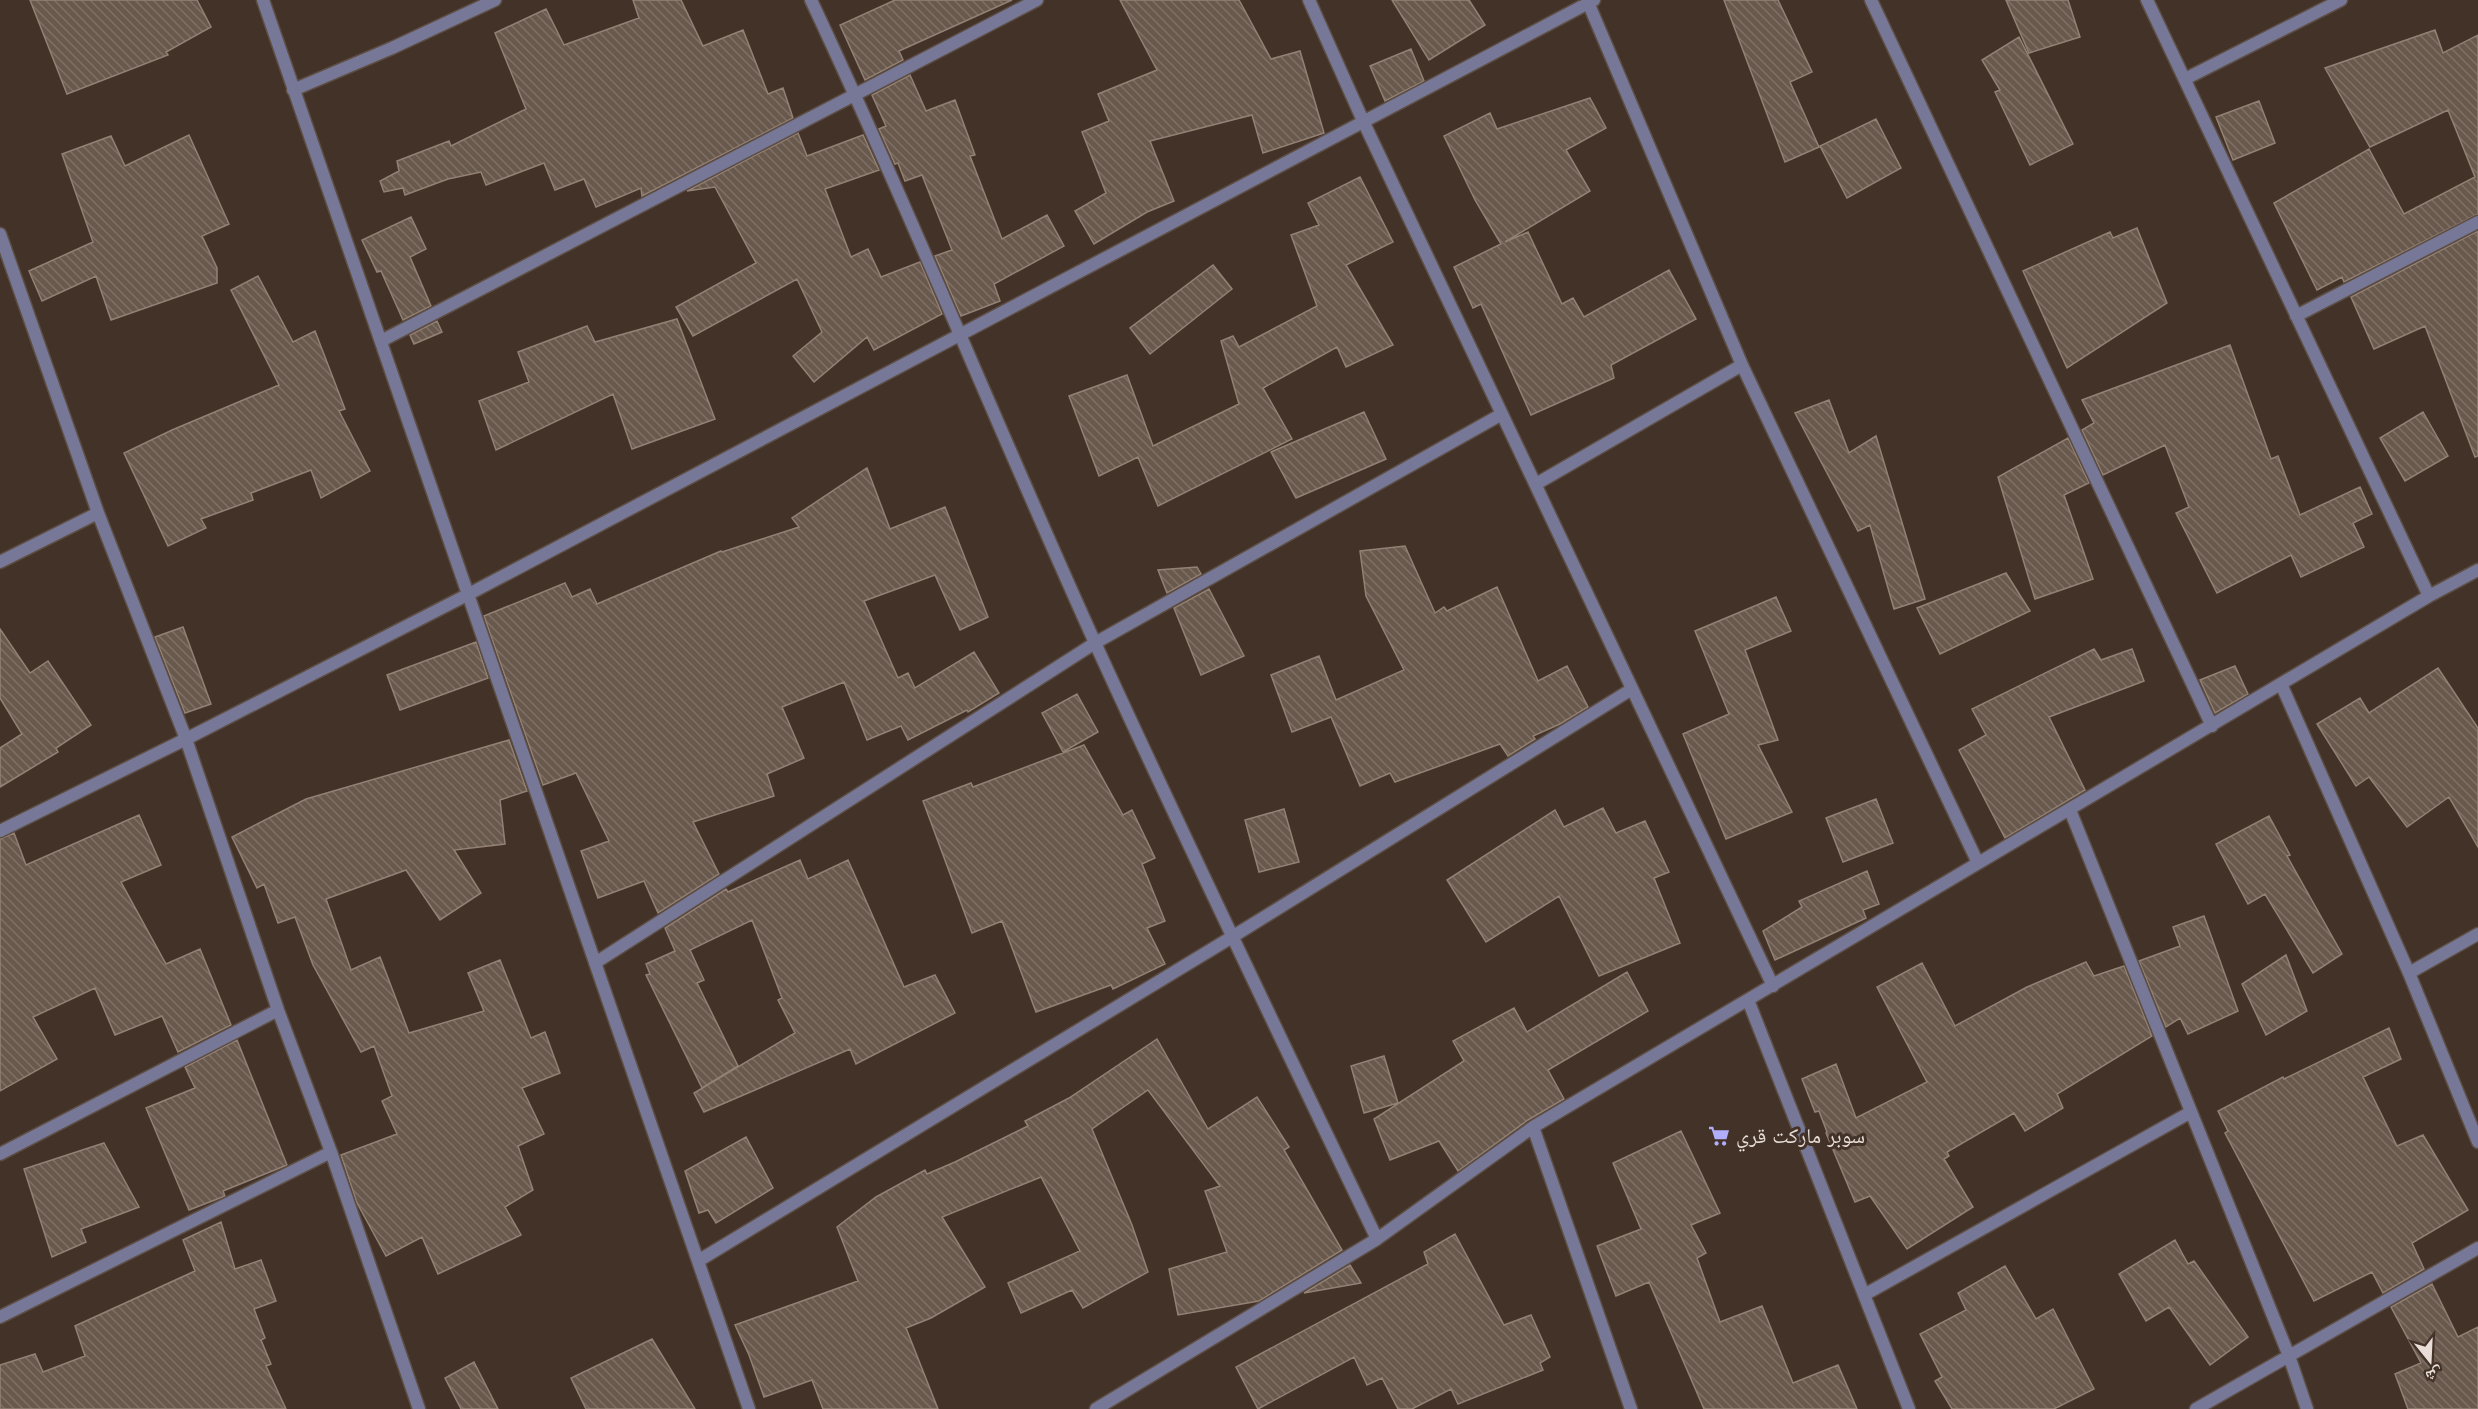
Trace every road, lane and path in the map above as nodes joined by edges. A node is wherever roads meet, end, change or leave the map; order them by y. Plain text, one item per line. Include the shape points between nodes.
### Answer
1 (263, 0) edge
2 (495, 0) edge
3 (811, 0) edge
4 (1037, 0) edge
5 (1309, 0) edge
6 (1871, 0) edge
7 (2147, 0) edge
8 (2341, 0) edge
9 (1590, 1) edge
10 (2185, 79) junction
11 (293, 90) junction
12 (855, 95) junction
13 (1364, 123) junction
14 (2478, 222) edge
15 (0, 234) edge
16 (3, 250) edge
17 (2296, 316) junction
18 (960, 335) junction
19 (381, 341) junction
20 (1742, 365) junction
21 (1502, 414) junction
22 (1536, 484) junction
23 (98, 513) junction
24 (0, 562) edge
25 (2478, 570) edge
26 (467, 595) junction
27 (2429, 596) junction
28 (1095, 643) junction
29 (2282, 684) junction
30 (1632, 688) junction
31 (2212, 726) junction
32 (186, 739) junction
33 (2070, 810) junction
34 (0, 831) edge
35 (1978, 863) junction
36 (2478, 934) edge
37 (1232, 937) junction
38 (595, 963) junction
39 (2409, 973) junction
40 (1773, 986) junction
41 (1748, 1000) junction
42 (278, 1010) junction
43 (2191, 1112) junction
44 (1533, 1127) junction
45 (2478, 1142) edge
46 (331, 1152) junction
47 (0, 1154) edge
48 (1377, 1239) junction
49 (2478, 1248) edge
50 (698, 1261) junction
51 (1864, 1295) junction
52 (0, 1317) edge
53 (2289, 1356) junction
54 (419, 1409) edge
55 (749, 1409) edge
56 (1096, 1409) edge
57 (1631, 1409) edge
58 (1909, 1409) edge
59 (2196, 1409) edge
60 (2307, 1409) edge

1 - 11 street
2 - 11 street
3 - 12 street
4 - 12 street
5 - 13 street
6 - 31 street
7 - 10 street
8 - 10 street
9 - 13 street
9 - 20 street
10 - 17 street
11 - 19 street
12 - 18 street
12 - 19 street
13 - 18 street
13 - 21 street
14 - 17 street
15 - 16 street
16 - 23 street
17 - 27 street
18 - 26 street
18 - 28 street
19 - 26 street
20 - 22 street
20 - 35 street
21 - 22 street
21 - 28 street
22 - 30 street
23 - 24 street
23 - 32 street
25 - 27 street
26 - 32 street
26 - 38 street
27 - 29 street
28 - 37 street
28 - 38 street
29 - 31 street
29 - 39 street
30 - 37 street
30 - 40 street
31 - 33 street
32 - 34 street
32 - 42 street
33 - 35 street
33 - 43 street
35 - 40 street
36 - 39 street
37 - 48 street
37 - 50 street
38 - 50 street
39 - 45 street
40 - 41 street
41 - 44 street
41 - 51 street
42 - 46 street
42 - 47 street
43 - 51 street
43 - 53 street
44 - 48 street
44 - 57 street
46 - 52 street
46 - 54 street
48 - 56 street
49 - 53 street
50 - 55 street
51 - 58 street
53 - 59 street
53 - 60 street

